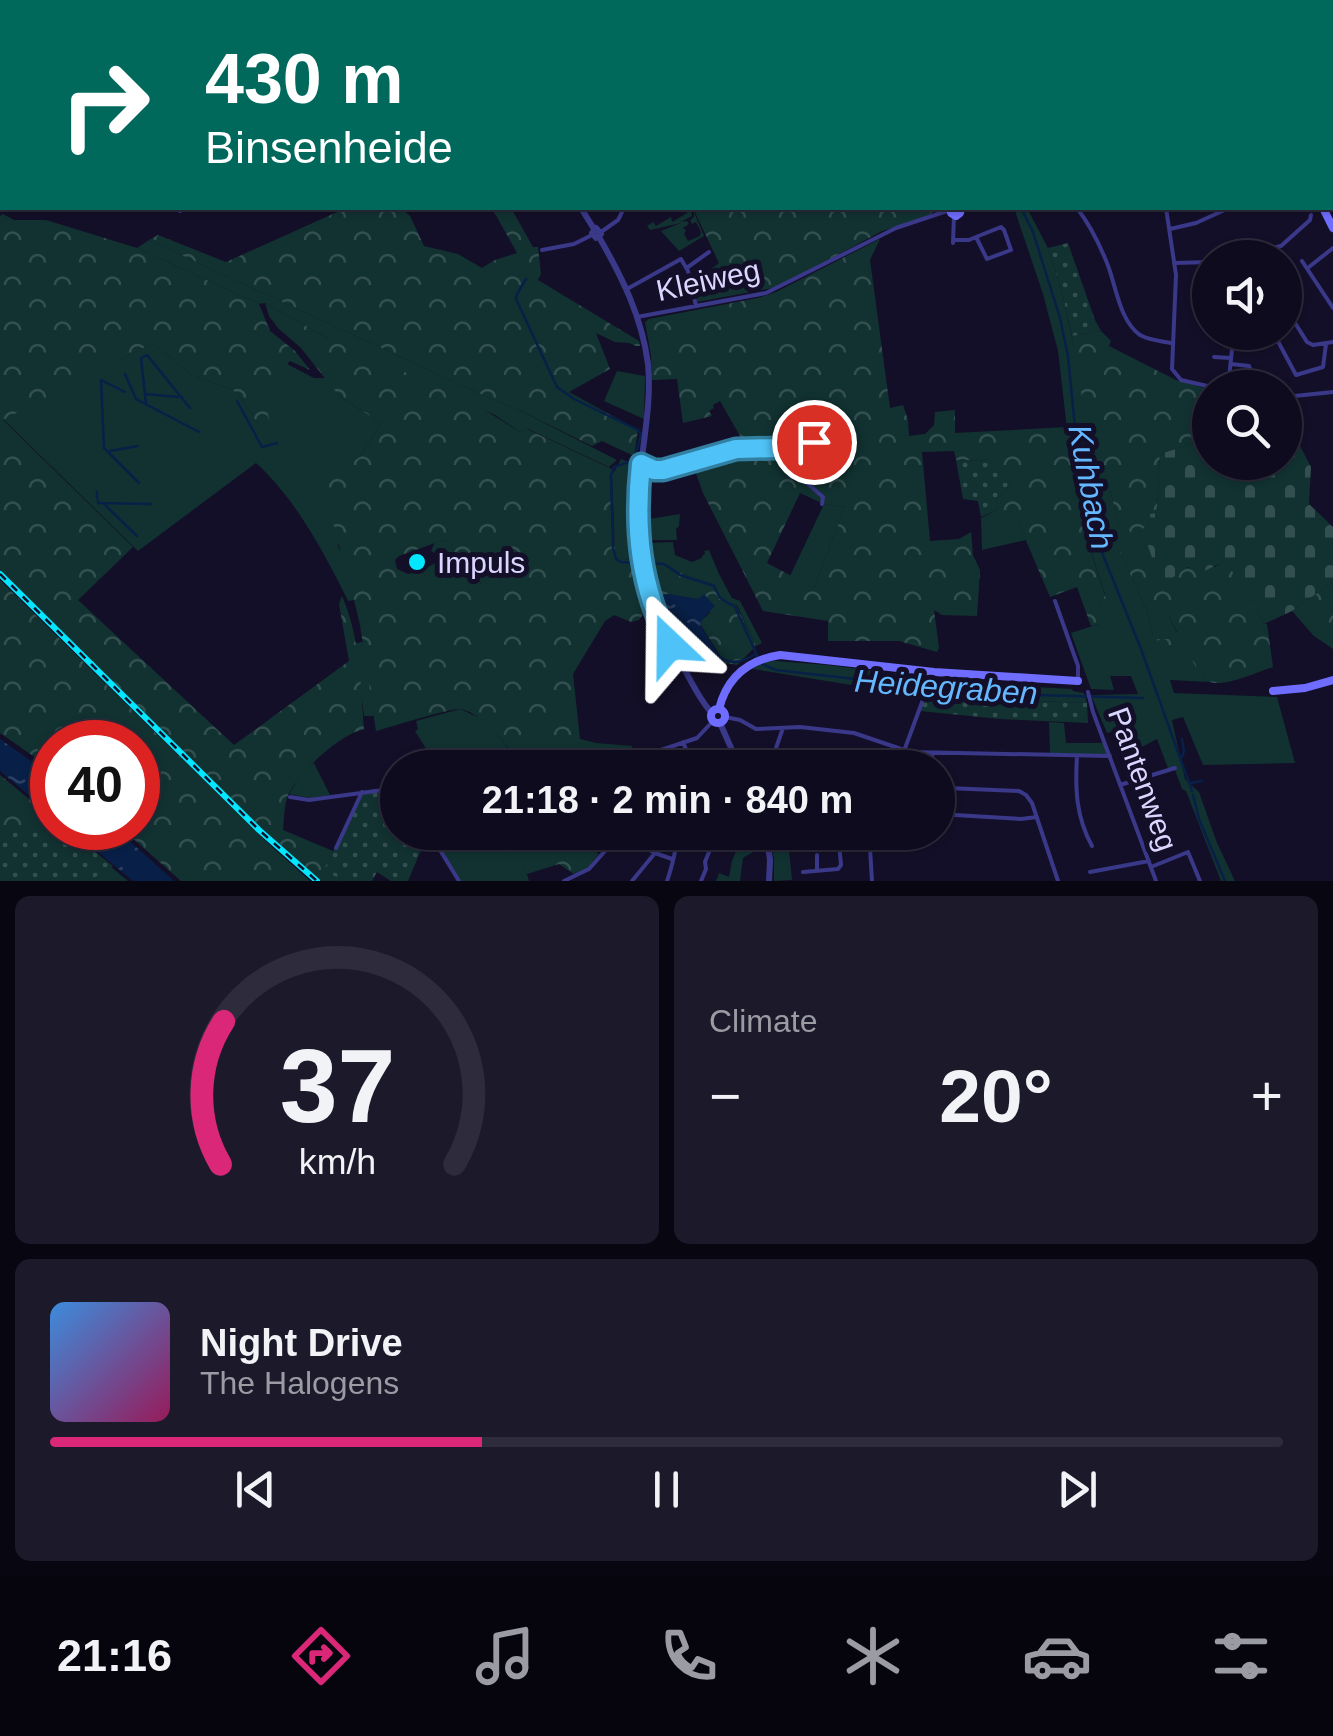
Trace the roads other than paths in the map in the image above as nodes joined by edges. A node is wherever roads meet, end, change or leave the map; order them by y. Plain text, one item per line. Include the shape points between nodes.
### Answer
1 (582, 210) edge
2 (622, 210) edge
3 (954, 210) edge
4 (957, 210) edge
5 (1078, 210) edge
6 (1166, 210) edge
7 (1225, 210) edge
8 (1311, 215) dead end
9 (1170, 229) junction
10 (597, 233) junction
11 (976, 237) junction
12 (1288, 240) edge
13 (1333, 248) edge
14 (542, 250) dead end
15 (709, 252) dead end
16 (1302, 261) dead end
17 (1175, 263) junction
18 (1192, 263) edge
19 (686, 268) junction
20 (1308, 268) junction
21 (627, 289) junction
22 (696, 306) junction
23 (1333, 308) edge
24 (637, 317) junction
25 (1302, 334) edge
26 (1330, 343) edge
27 (1172, 344) junction
28 (1232, 350) edge
29 (1283, 350) edge
30 (1214, 357) dead end
31 (1231, 361) junction
32 (1230, 370) edge
33 (1251, 370) edge
34 (1192, 383) edge
35 (1333, 392) edge
36 (1302, 395) edge
37 (814, 442) dead end
38 (778, 448) junction
39 (641, 464) junction
40 (822, 504) dead end
41 (1055, 601) dead end
42 (1333, 680) edge
43 (1078, 681) joint
44 (926, 691) dead end
45 (1273, 691) dead end
46 (1089, 696) dead end
47 (718, 717) junction
48 (783, 728) junction
49 (683, 742) junction
50 (661, 750) edge
51 (686, 750) edge
52 (732, 750) edge
53 (775, 750) edge
54 (901, 750) edge
55 (904, 750) edge
56 (955, 753) edge
57 (1077, 756) junction
58 (1110, 756) junction
59 (1175, 768) dead end
60 (1120, 785) junction
61 (955, 788) edge
62 (380, 790) edge
63 (362, 792) junction
64 (290, 797) dead end
65 (955, 815) edge
66 (1037, 817) junction
67 (1092, 846) dead end
68 (336, 848) dead end
69 (440, 850) edge
70 (606, 850) edge
71 (651, 850) edge
72 (675, 850) edge
73 (769, 850) edge
74 (839, 850) edge
75 (870, 850) edge
76 (709, 851) edge
77 (655, 852) junction
78 (817, 855) dead end
79 (672, 859) junction
80 (1150, 864) junction
81 (817, 871) junction
82 (802, 872) dead end
83 (1090, 872) dead end
84 (693, 874) dead end
85 (701, 879) edge
86 (459, 881) edge
87 (564, 881) edge
88 (632, 881) edge
89 (667, 881) edge
90 (770, 881) edge
91 (872, 881) edge
92 (1058, 881) edge
93 (1156, 881) edge
94 (1200, 881) edge

1 - 10 street
2 - 10 street
3 - 22 street, Kleiweg via 896,228 775,290
4 - 11 street via 953,242
5 - 27 street via 1104,254 1131,326
6 - 9 street
7 - 9 street
8 - 12 street
9 - 17 street
10 - 14 street
10 - 21 street
11 - 11 street via 1001,227 1011,250 987,259
13 - 20 street
15 - 19 street
16 - 20 street
17 - 18 street
17 - 27 street
19 - 21 street via 678,258
19 - 22 street
20 - 23 street
21 - 24 street
22 - 24 street, Kleiweg
24 - 39 street via 649,386
25 - 26 street via 1313,345
26 - 29 street via 1324,367 1296,375
27 - 34 street via 1176,376
28 - 31 street
30 - 31 street
31 - 32 street
31 - 33 street
35 - 36 street
37 - 38 street
38 - 39 street via 736,449 663,470
38 - 40 street via 790,476 823,497
39 - 47 street via 638,523 650,596 678,660
41 - 43 street, Pantenweg
42 - 45 main road
43 - 47 main road via 794,654 743,668 724,692
44 - 55 street
46 - 58 street, Pantenweg
47 - 48 street via 756,729
47 - 49 street via 698,738
47 - 52 street
48 - 53 street
48 - 54 street via 854,733
49 - 50 street
49 - 51 street
56 - 57 street
57 - 58 street
57 - 67 street via 1077,808
58 - 60 street, Pantenweg
59 - 60 street
60 - 80 street, Pantenweg
61 - 66 street via 1019,792
62 - 63 street
63 - 64 street
63 - 68 street
65 - 66 street
66 - 92 street
69 - 86 street
70 - 87 street via 589,869
71 - 77 street
72 - 79 street
73 - 90 street
74 - 81 street via 838,869
75 - 91 street
76 - 85 street
77 - 79 street
77 - 88 street
78 - 81 street
79 - 89 street
80 - 83 street
80 - 93 street, Pantenweg
80 - 94 street via 1188,852
81 - 82 street
84 - 85 street

